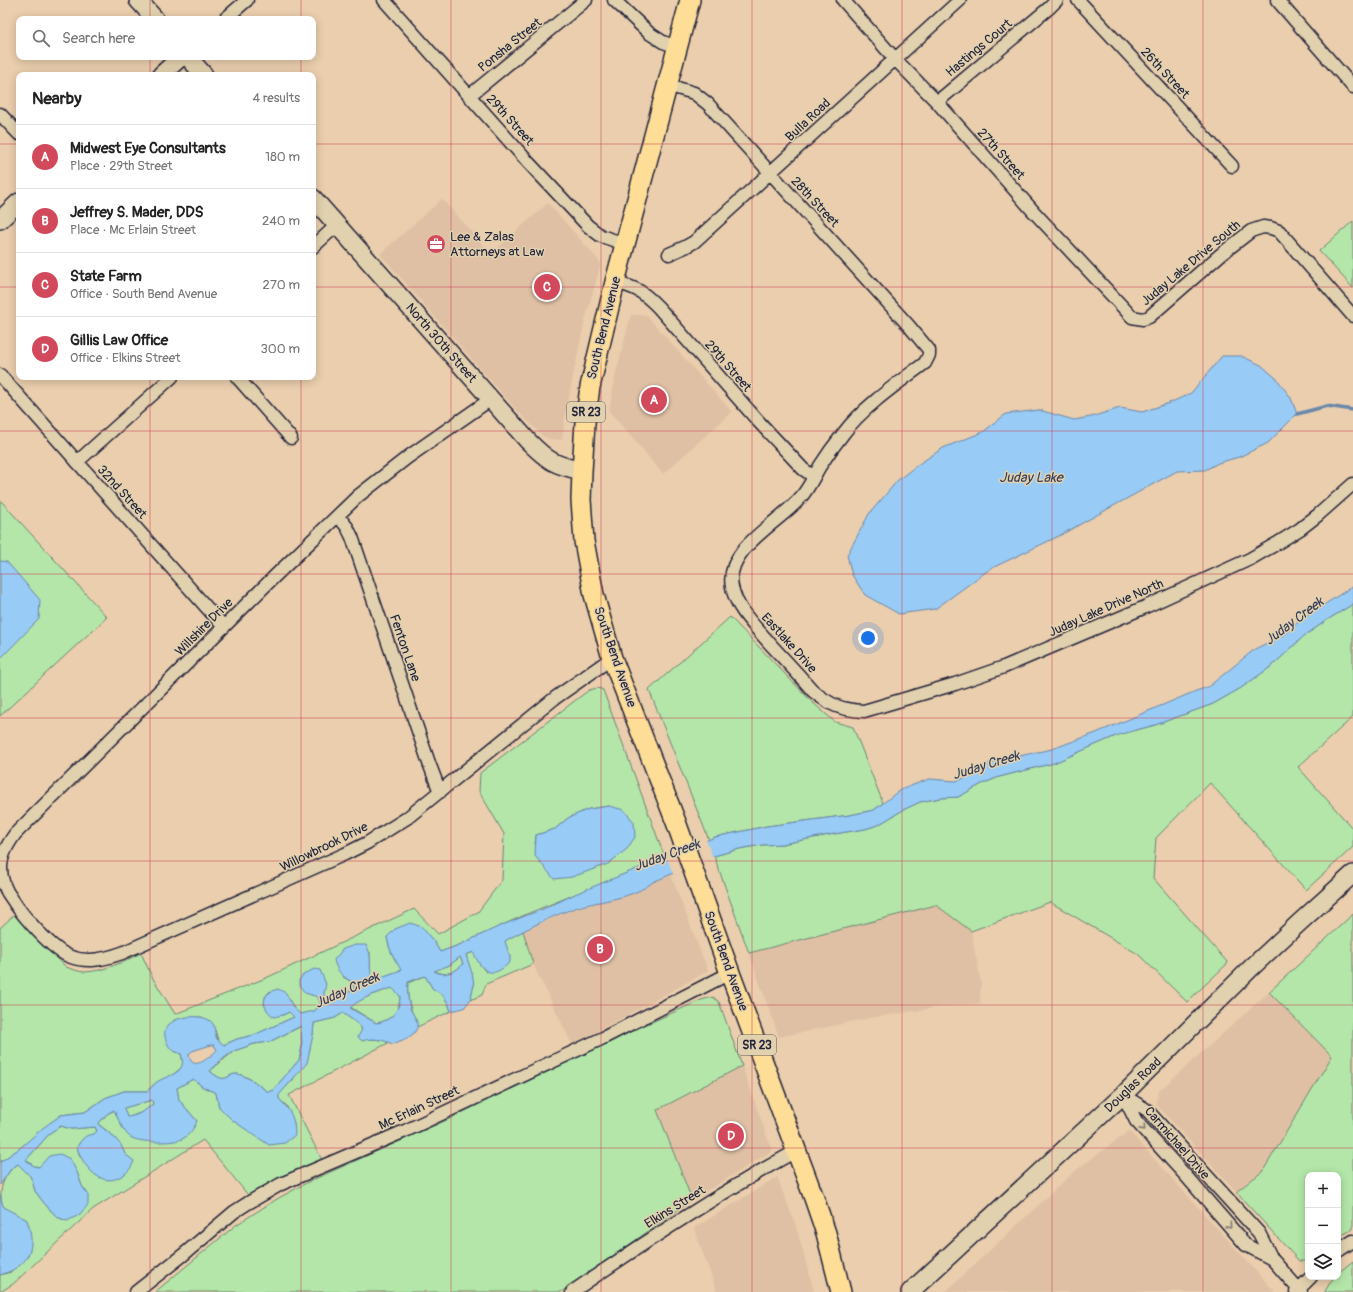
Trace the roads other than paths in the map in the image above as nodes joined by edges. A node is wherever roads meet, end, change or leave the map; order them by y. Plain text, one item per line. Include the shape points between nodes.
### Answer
1 (138, 0) edge
2 (246, 0) edge
3 (384, 0) edge
4 (586, 0) edge
5 (614, 0) edge
6 (690, 0) edge
7 (843, 0) edge
8 (960, 0) edge
9 (1057, 0) edge
10 (1078, 0) edge
11 (1277, 0) edge
12 (152, 16) edge
13 (229, 16) edge
14 (678, 47) junction
15 (895, 58) junction
16 (178, 60) edge
17 (191, 60) edge
18 (164, 72) edge
19 (201, 72) edge
20 (667, 85) junction
21 (1353, 87) edge
22 (469, 96) junction
23 (937, 102) junction
24 (0, 114) edge
25 (16, 131) edge
26 (1232, 166) dead end
27 (770, 174) junction
28 (316, 201) edge
29 (16, 205) edge
30 (0, 220) edge
31 (337, 225) junction
32 (625, 244) junction
33 (316, 245) edge
34 (670, 254) dead end
35 (615, 282) junction
36 (1353, 316) edge
37 (1143, 319) joint
38 (0, 375) edge
39 (169, 380) edge
40 (240, 380) edge
41 (491, 399) junction
42 (291, 438) dead end
43 (77, 462) junction
44 (582, 471) junction
45 (814, 477) junction
46 (1353, 484) edge
47 (338, 516) junction
48 (224, 627) junction
49 (612, 658) junction
50 (849, 710) joint
51 (440, 792) junction
52 (1353, 874) edge
53 (22, 912) joint
54 (730, 973) junction
55 (1123, 1095) junction
56 (796, 1150) junction
57 (1198, 1166) junction
58 (1186, 1176) junction
59 (1353, 1241) edge
60 (1341, 1249) edge
61 (1272, 1259) junction
62 (1308, 1280) edge
63 (1299, 1291) edge
64 (136, 1292) edge
65 (572, 1292) edge
66 (841, 1292) edge
67 (910, 1292) edge

1 - 12 street
2 - 13 street
3 - 22 street, 29th Street
4 - 22 street, Ponsha Street
5 - 14 street via 649,33 663,42
6 - 14 main road, South Bend Avenue / SR 23
7 - 15 street, 27th Street
8 - 15 street, Bulla Road
9 - 23 street, Hastings Court
10 - 26 street, 26th Street
11 - 21 street
14 - 20 main road, South Bend Avenue / SR 23
15 - 23 street, 27th Street
15 - 27 street, Bulla Road
16 - 18 street
17 - 19 street
20 - 27 street, 28th Street via 694,93 708,104
20 - 32 main road, South Bend Avenue / SR 23
22 - 32 street, 29th Street via 588,226 601,236
23 - 37 street, 27th Street via 1128,314 1136,319
24 - 25 street
27 - 34 street, Bulla Road via 694,242
27 - 45 street, 28th Street via 909,326 927,347 929,355 925,363 855,419
28 - 31 street, North 30th Street
29 - 30 street
31 - 33 street
31 - 41 street, North 30th Street
32 - 35 main road, South Bend Avenue / SR 23
35 - 44 main road, South Bend Avenue / SR 23 via 590,387
35 - 45 street, 29th Street via 632,286 658,306 759,422 803,469
36 - 37 street, Juday Lake Drive South via 1279,231 1263,227 1251,231 1149,317
38 - 43 street, 32nd Street
39 - 43 street
40 - 42 street
41 - 44 street, North 30th Street via 540,453 553,463
41 - 47 street, Willshire Drive via 387,473
43 - 48 street, 32nd Street
44 - 49 main road, South Bend Avenue / SR 23 via 584,541 594,595
45 - 50 street, Eastlake Drive via 791,508 745,548 737,559 732,585 735,598 749,620 813,691 825,701
46 - 50 street, Juday Lake Drive North via 1318,515 1276,544 1250,559 1143,608 1026,658 955,684 864,711
47 - 48 street, Willshire Drive
47 - 51 street, Fenton Lane via 352,537
48 - 53 street, Willshire Drive via 15,834 3,855 2,879
49 - 51 street, Willowbrook Drive via 555,698
49 - 54 main road, South Bend Avenue / SR 23 via 676,822
51 - 53 street, Willowbrook Drive via 407,818 367,843 149,942 106,958 92,961 70,957 51,943
52 - 55 street, Douglas Road via 1251,968
54 - 56 main road, South Bend Avenue / SR 23
54 - 64 street, Mc Erlain Street via 596,1041 404,1131 281,1184 234,1212
55 - 57 street, Carmichael Drive via 1147,1110
55 -> 58 street, Carmichael Drive via 1136,1121
55 - 67 street, Douglas Road
56 - 65 street, Elkins Street via 635,1249
56 - 66 main road, South Bend Avenue / SR 23 via 826,1233
57 - 58 street
57 - 61 street, Carmichael Drive via 1259,1233
58 -> 61 street, Carmichael Drive via 1246,1246
59 - 60 street
61 - 63 street, Carmichael Drive
62 - 63 street

